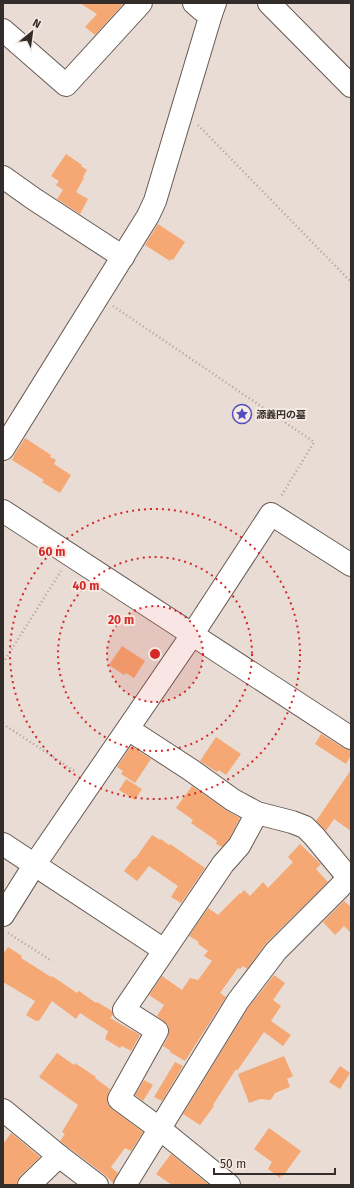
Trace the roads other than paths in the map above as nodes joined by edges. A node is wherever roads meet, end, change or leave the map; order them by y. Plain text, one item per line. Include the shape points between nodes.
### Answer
1 (141, 3) edge
2 (269, 3) edge
3 (207, 7) edge
4 (3, 30) edge
5 (351, 86) edge
6 (3, 177) edge
7 (123, 257) junction
8 (3, 449) edge
9 (3, 511) edge
10 (351, 565) edge
11 (192, 635) junction
12 (128, 729) junction
13 (351, 738) edge
14 (257, 813) junction
15 (3, 844) edge
16 (35, 864) junction
17 (348, 885) edge
18 (3, 915) edge
19 (164, 950) junction
20 (3, 1110) edge
21 (160, 1129) junction
22 (59, 1156) junction
23 (29, 1185) edge
24 (97, 1185) edge
25 (125, 1185) edge
26 (229, 1185) edge

1 - 4 street via 66,85
2 - 5 street
3 - 7 street via 182,109 155,201
6 - 7 street
7 - 8 street
9 - 11 street
10 - 11 street via 271,514
11 - 12 street
11 - 13 street
12 - 14 street via 233,800
12 - 16 street
14 - 17 street via 305,827
14 - 19 street via 239,846 223,864
15 - 16 street
16 - 18 street
16 - 19 street
17 - 21 street via 271,957 238,1001
19 - 21 street via 124,1010 157,1031 119,1099
20 - 22 street
21 - 25 street
21 - 26 street
22 - 23 street
22 - 24 street

